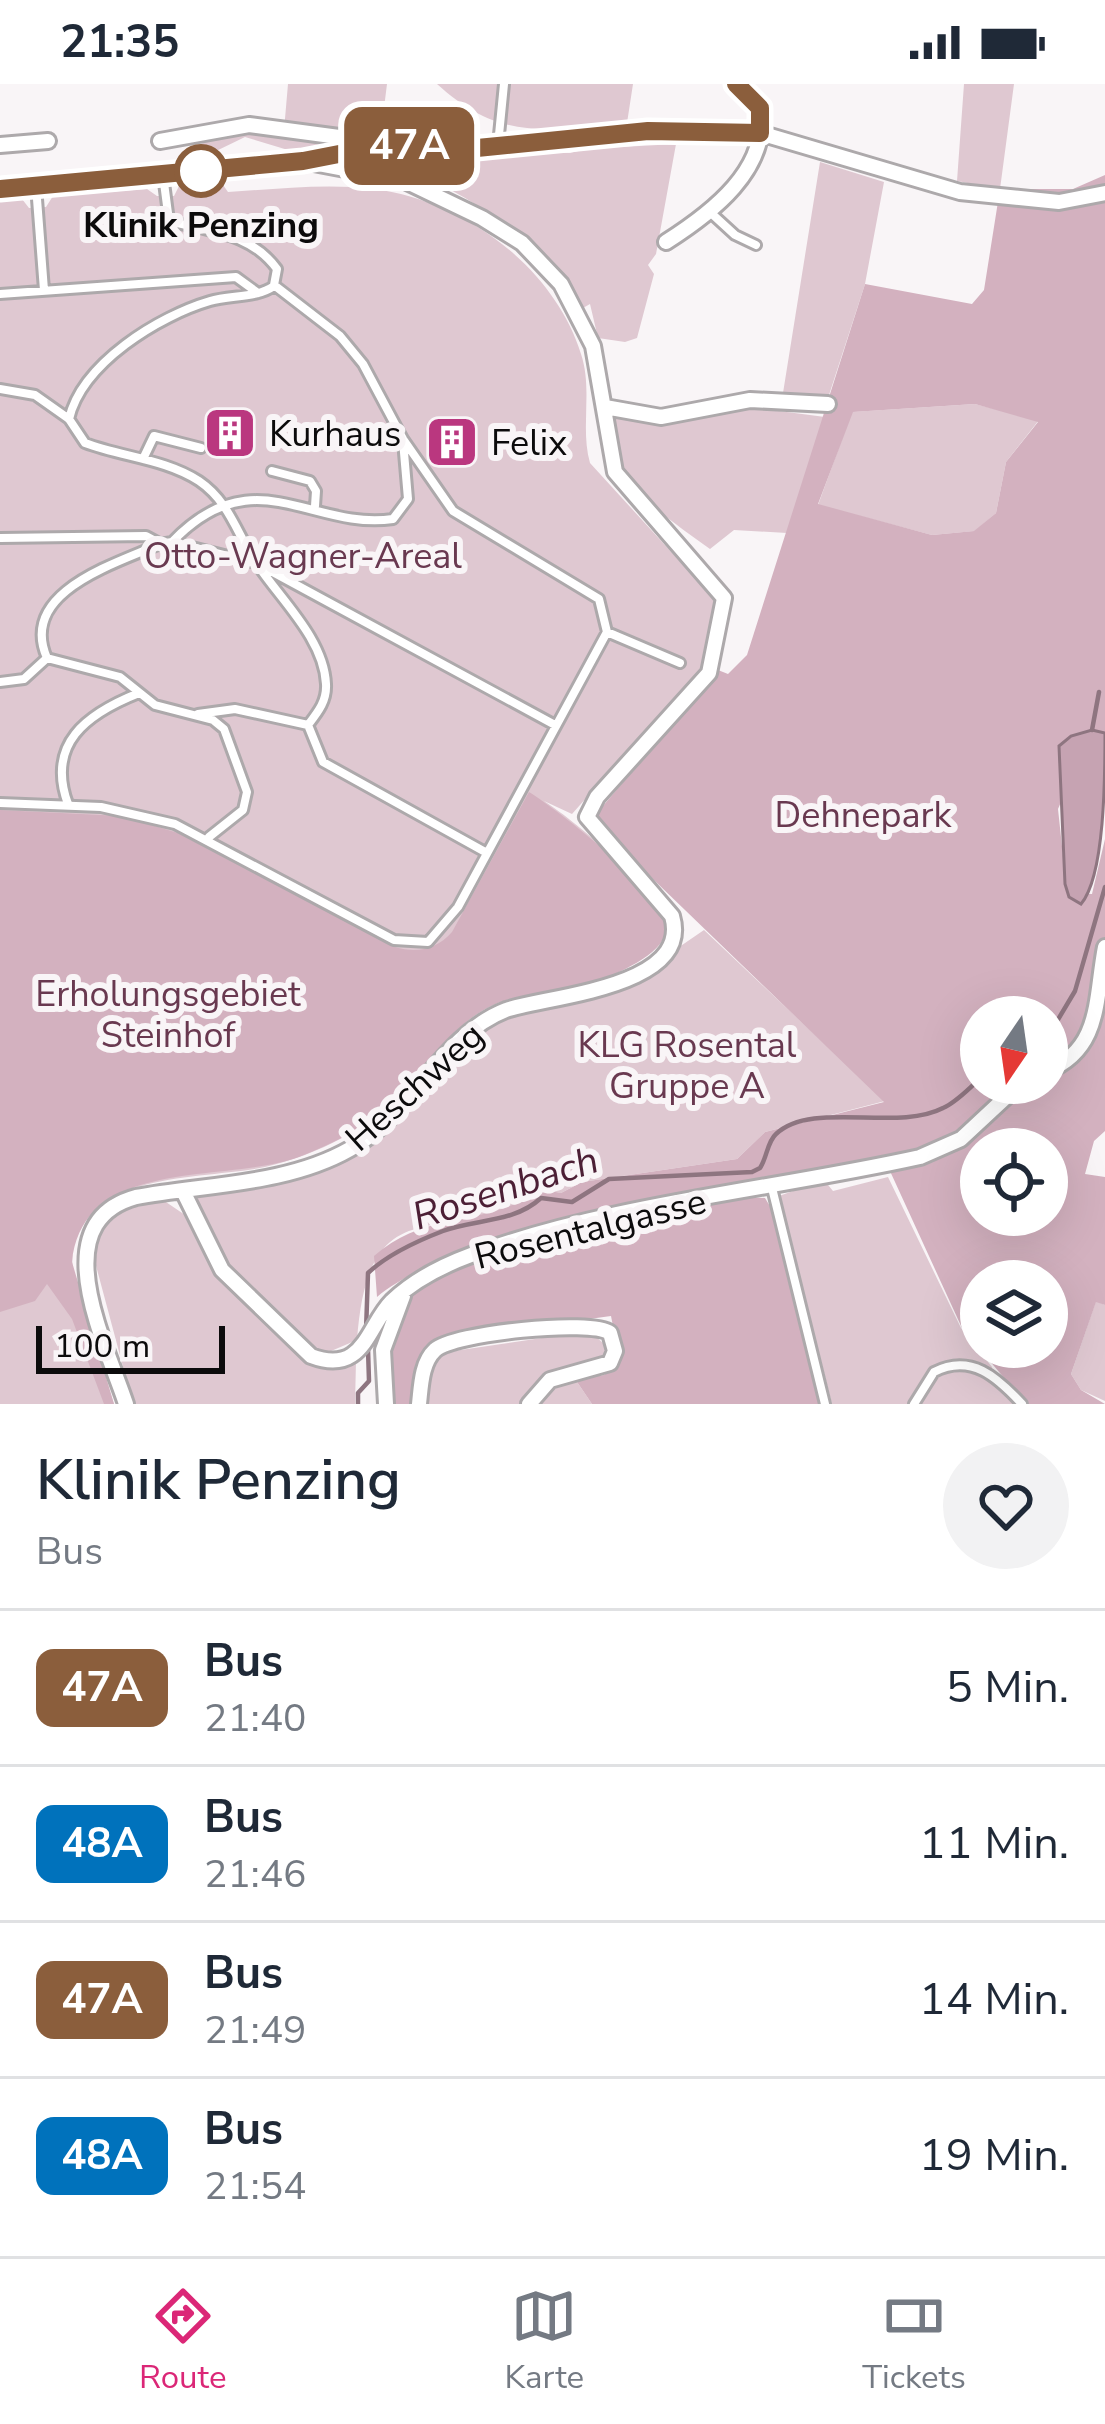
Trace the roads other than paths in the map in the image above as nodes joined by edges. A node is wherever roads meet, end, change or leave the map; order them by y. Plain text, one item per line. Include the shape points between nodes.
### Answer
1 (504, 84) edge
2 (736, 84) edge
3 (760, 133) junction
4 (48, 141) dead end
5 (160, 141) dead end
6 (0, 146) edge
7 (498, 146) junction
8 (364, 148) junction
9 (303, 161) junction
10 (163, 175) junction
11 (36, 186) junction
12 (0, 189) edge
13 (1105, 194) edge
14 (711, 213) junction
15 (666, 242) dead end
16 (756, 245) dead end
17 (274, 285) junction
18 (44, 290) junction
19 (258, 293) junction
20 (0, 294) edge
21 (0, 389) edge
22 (828, 404) dead end
23 (604, 407) junction
24 (69, 419) junction
25 (403, 439) junction
26 (201, 448) dead end
27 (143, 459) junction
28 (272, 471) dead end
29 (315, 506) junction
30 (226, 507) junction
31 (0, 538) edge
32 (172, 542) junction
33 (160, 544) junction
34 (256, 563) junction
35 (607, 632) junction
36 (47, 658) junction
37 (680, 663) dead end
38 (0, 682) edge
39 (140, 692) junction
40 (194, 715) junction
41 (308, 725) junction
42 (555, 725) junction
43 (0, 803) edge
44 (68, 804) junction
45 (207, 838) junction
46 (487, 853) junction
47 (1105, 947) edge
48 (1068, 1063) edge
49 (997, 1104) edge
50 (772, 1187) junction
51 (183, 1191) junction
52 (405, 1292) junction
53 (126, 1404) edge
54 (386, 1404) edge
55 (419, 1404) edge
56 (529, 1404) edge
57 (825, 1404) edge
58 (914, 1404) edge
59 (1022, 1404) edge

1 - 7 lane
2 - 3 street via 760,108
3 - 7 street via 648,131
3 - 13 street via 960,192 1046,202
3 - 14 street
4 - 6 street
5 - 8 street via 249,125
7 - 8 street
8 - 9 street
9 - 10 street
9 - 23 street via 403,180 522,243 583,322
10 - 11 street
10 - 17 lane via 170,220 220,230 255,248 277,269
11 - 12 street
11 - 18 lane
14 - 15 street
14 - 16 lane
17 - 19 lane
17 - 25 lane via 340,336
18 - 19 lane via 236,277
18 - 20 lane
19 - 24 lane via 204,303 160,324 112,358
21 - 24 lane via 34,395
22 - 23 street via 750,400 661,418
23 - 51 street, Heschweg via 615,472 724,598 712,666 587,817 672,916 668,951 598,991 510,1009 476,1025 400,1110 352,1149 274,1176
24 - 27 lane via 85,442
25 - 29 lane via 408,499 400,515 382,521
25 - 35 lane via 453,511 599,598
26 - 27 lane via 154,436
27 - 30 lane via 191,477
28 - 29 lane via 310,482
29 - 30 lane
30 - 32 lane
30 - 34 lane
31 - 33 lane via 146,536
32 - 33 lane
32 - 34 lane
33 - 36 lane via 85,578 51,606 41,628
34 - 41 lane via 324,670 325,698
34 - 42 lane
35 - 37 lane
35 - 42 lane
36 - 38 lane via 24,679
36 - 39 lane via 120,677
39 - 40 lane
39 - 44 lane via 71,734 59,774
40 - 41 lane via 235,709
40 - 45 lane via 224,729 247,792 231,824
41 - 46 lane via 323,763
42 - 46 lane
43 - 44 lane
44 - 45 lane via 141,814
45 - 46 lane via 408,944 445,929
47 - 48 street via 1088,1038
49 - 50 street, Rosentalgasse via 950,1146
50 - 52 street, Rosentalgasse via 535,1237 460,1260
50 - 57 lane
51 - 52 street, Rosentalgasse via 222,1270 296,1344 324,1360 365,1345
51 - 53 street, Heschweg via 116,1205 96,1224 85,1252
52 - 54 street via 383,1351
55 - 56 street via 428,1359 451,1341 589,1324 607,1330 615,1346 610,1363 550,1380
58 - 59 lane via 934,1372 964,1364 992,1376

